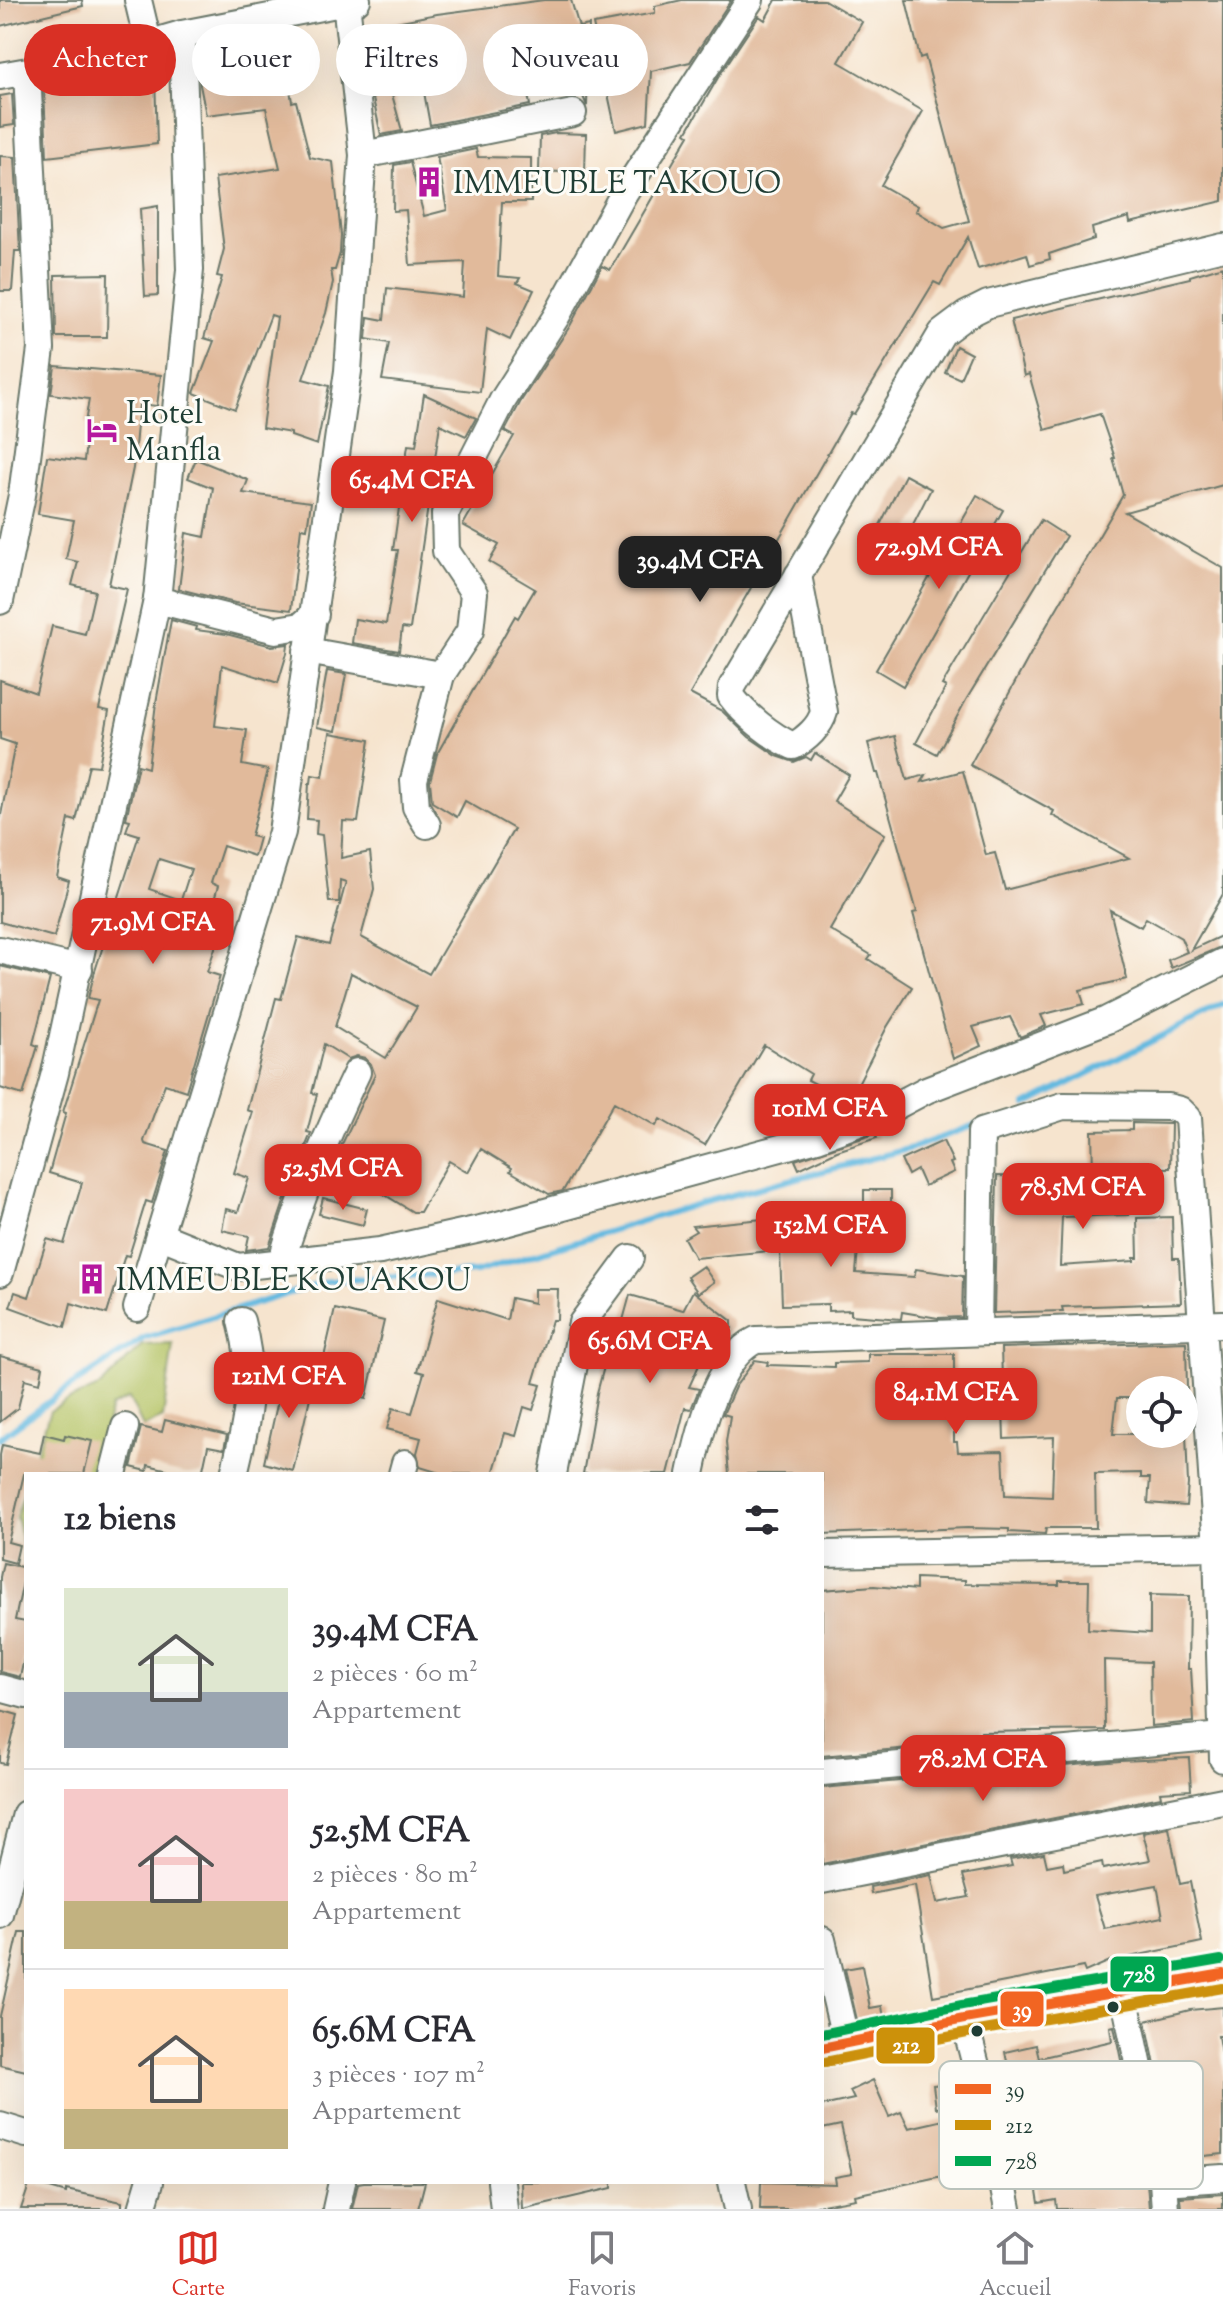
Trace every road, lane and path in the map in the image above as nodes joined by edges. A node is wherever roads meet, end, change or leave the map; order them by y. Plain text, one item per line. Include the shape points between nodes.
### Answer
1 (138, 0) edge
2 (750, 0) edge
3 (337, 2) edge
4 (144, 24) edge
5 (182, 34) junction
6 (176, 35) edge
7 (24, 72) edge
8 (0, 76) edge
9 (28, 96) edge
10 (573, 113) dead end
11 (363, 155) junction
12 (1223, 247) edge
13 (798, 575) junction
14 (157, 600) junction
15 (0, 601) edge
16 (315, 614) junction
17 (307, 651) junction
18 (441, 675) junction
19 (427, 825) dead end
20 (0, 950) edge
21 (1223, 962) edge
22 (79, 969) junction
23 (357, 1072) dead end
24 (6, 1232) edge
25 (159, 1235) junction
26 (630, 1258) dead end
27 (282, 1260) junction
28 (0, 1273) edge
29 (137, 1308) dead end
30 (241, 1321) dead end
31 (1213, 1324) edge
32 (978, 1332) junction
33 (125, 1427) dead end
34 (114, 1472) edge
35 (234, 1472) edge
36 (553, 1472) edge
37 (691, 1472) edge
38 (1217, 1547) junction
39 (824, 1554) edge
40 (0, 1688) edge
41 (24, 1694) edge
42 (1222, 1748) edge
43 (824, 1772) edge
44 (1223, 1801) edge
45 (24, 1822) edge
46 (824, 1880) edge
47 (0, 1915) edge
48 (824, 1958) edge
49 (1223, 1974) edge
50 (1123, 1990) junction
51 (964, 2019) junction
52 (834, 2045) edge
53 (975, 2061) edge
54 (1138, 2061) edge
55 (0, 2126) edge
56 (24, 2133) edge
57 (1223, 2178) edge
58 (1203, 2179) edge
59 (149, 2184) edge
60 (342, 2184) edge
61 (501, 2184) edge
62 (732, 2184) edge
63 (1004, 2189) edge
64 (1164, 2189) edge
65 (142, 2209) edge
66 (336, 2209) edge
67 (504, 2209) edge
68 (738, 2209) edge
69 (1008, 2209) edge
70 (1165, 2209) edge

1 - 4 street
2 - 18 street via 624,193 503,400 445,514 446,551 474,593 470,631
3 - 5 street
3 - 11 street
5 - 6 street
5 - 14 street via 190,270
7 - 8 street
9 - 15 street via 41,349 22,495
10 - 11 street
11 - 16 street via 348,371
12 - 13 street via 988,304 942,333
13 - 13 street via 731,696 793,746 821,722 824,712
14 - 16 street via 276,630 301,626
14 - 22 street
16 - 17 street
17 - 18 street
17 - 25 street via 282,832
18 - 19 street via 414,780 416,807
20 - 22 street
21 - 27 street via 1107,1020 817,1138 494,1226 380,1251
22 - 24 street via 55,1073
23 - 27 street via 303,1193
24 - 28 street
25 - 27 street via 238,1267
25 - 29 street
26 - 36 street via 582,1323
30 - 35 street via 250,1359 250,1404
31 - 32 street
31 - 32 street via 1188,1118 1168,1107 1063,1106 984,1129 980,1135
31 - 38 street
32 - 37 street via 767,1338 744,1345 716,1392
33 - 34 street
38 - 39 street
38 - 42 street
40 - 41 street
42 - 43 street
44 - 46 street
45 - 47 street
48 - 52 street
49 - 50 street
50 - 51 street
50 - 54 street
51 - 52 street
51 - 53 street
55 - 56 street
57 - 58 street
59 - 65 street
60 - 66 street
61 - 67 street
62 - 68 street
63 - 69 street
64 - 70 street

